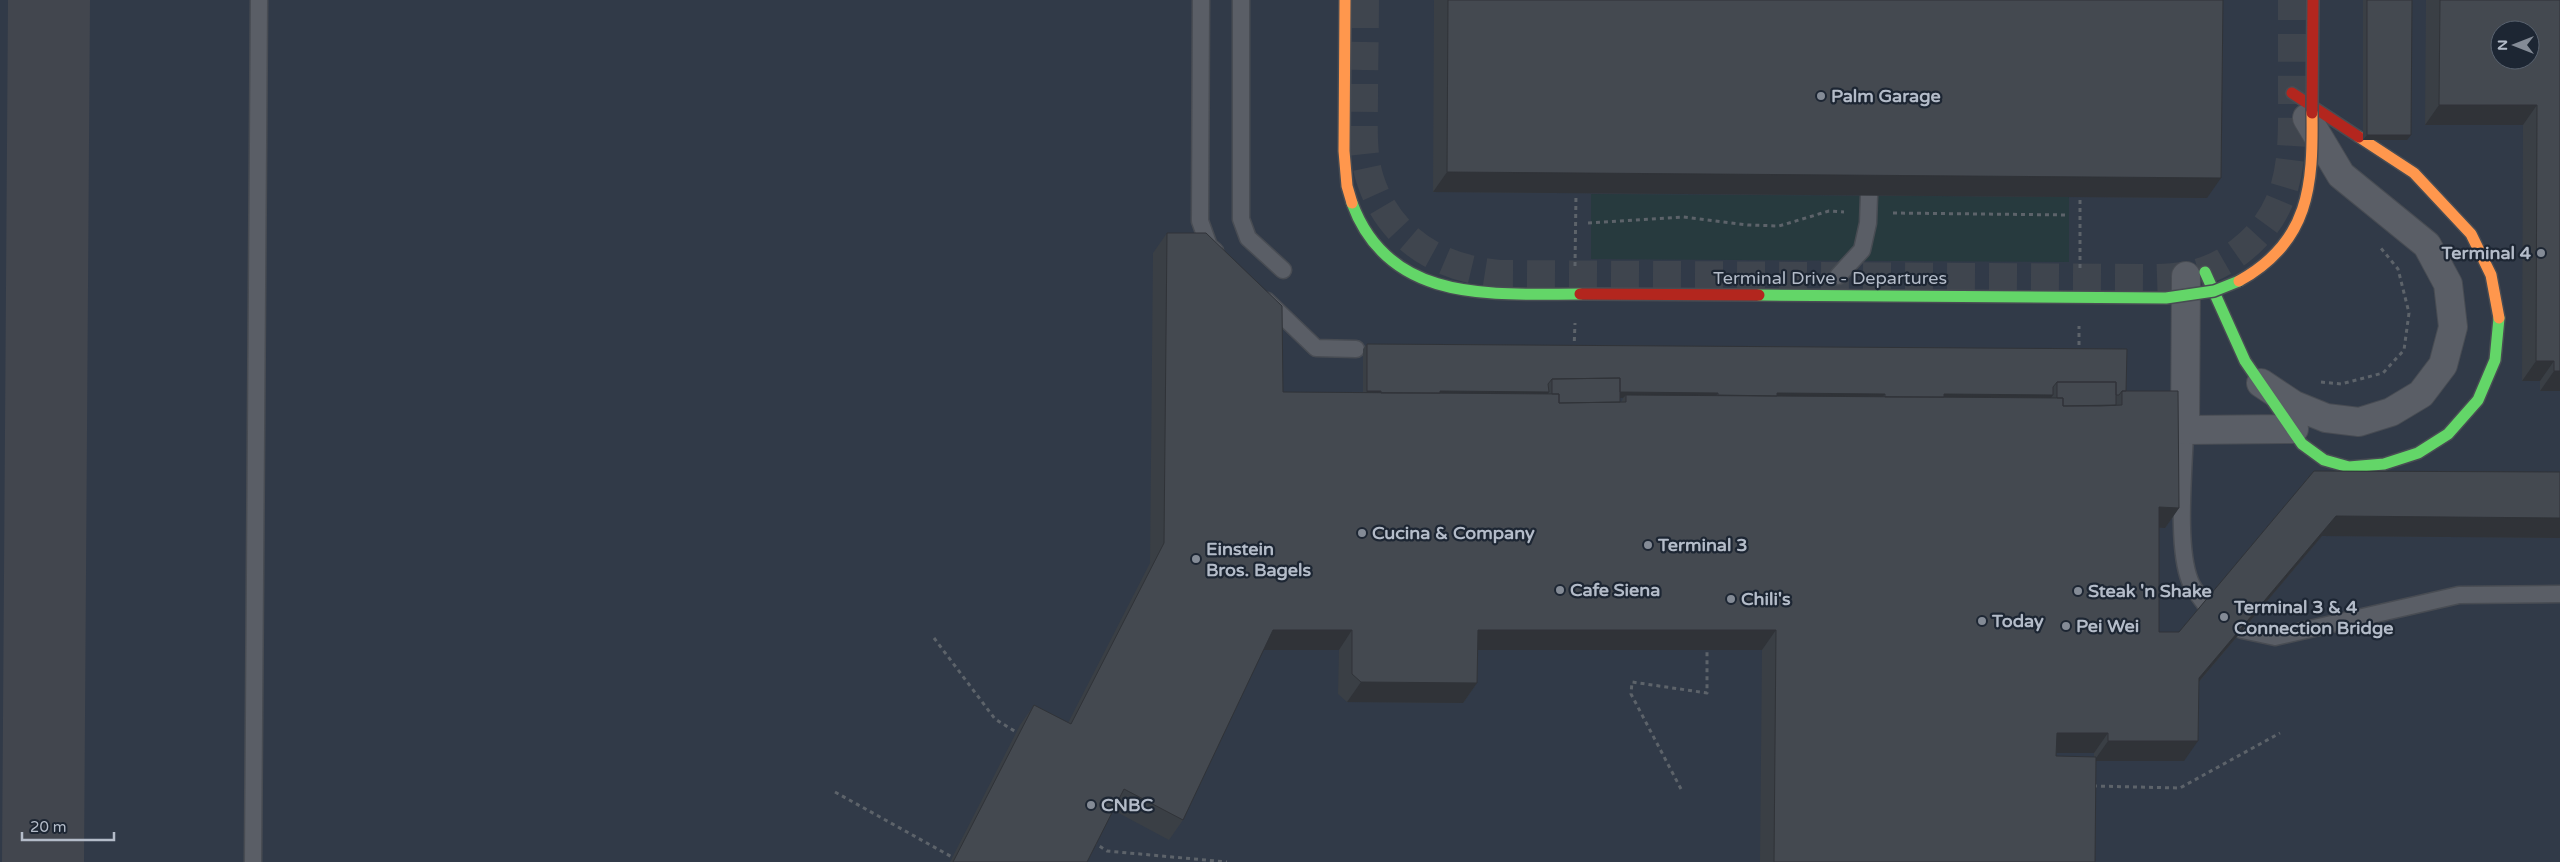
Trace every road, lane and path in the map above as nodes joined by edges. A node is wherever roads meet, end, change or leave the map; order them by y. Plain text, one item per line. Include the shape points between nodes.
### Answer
1 (259, 0) edge
2 (1201, 0) edge
3 (1241, 0) edge
4 (1345, 0) edge
5 (2313, 0) edge
6 (2292, 93) joint
7 (1869, 196) edge
8 (1868, 212) junction
9 (2068, 215) dead end
10 (1588, 224) dead end
11 (2379, 246) dead end
12 (1224, 259) edge
13 (1282, 270) dead end
14 (2196, 274) joint
15 (1838, 276) dead end
16 (1252, 287) edge
17 (1356, 349) dead end
18 (2312, 378) dead end
19 (2261, 383) junction
20 (2294, 429) junction
21 (2185, 430) junction
22 (2560, 594) edge
23 (2205, 604) edge
24 (2242, 630) edge
25 (934, 638) dead end
26 (1707, 650) edge
27 (1016, 732) dead end
28 (2280, 733) dead end
29 (2092, 786) edge
30 (1681, 789) dead end
31 (835, 792) dead end
32 (1093, 842) edge
33 (952, 857) dead end
34 (253, 862) edge
35 (1227, 862) edge

1 - 34 lane
2 - 12 lane via 1200,221 1209,246
3 - 13 lane via 1241,219 1248,238
4 - 5 street, Terminal Drive - Departures, bridge via 1344,155 1351,200 1360,222 1386,257 1426,282 1452,290 1491,294 2083,298 2180,297 2208,292 2255,273 2281,249 2301,212 2311,172
6 - 19 street via 2341,175 2427,245 2448,284 2453,327 2443,366 2421,394 2390,412 2360,422 2326,418 2294,404
6 - 20 street via 2414,173 2444,205 2471,234 2491,275 2500,315 2495,360 2478,400 2448,434 2418,453 2384,464 2349,467 2324,460 2302,444
7 - 8 lane
8 - 9 path
8 - 10 path via 1829,212 1779,226 1683,216
8 - 15 lane via 1862,250
11 - 18 path via 2398,269 2409,313 2404,350 2383,373 2341,384
14 - 19 street
14 - 21 street
16 - 17 lane via 1316,348
19 - 20 street
20 - 21 street
21 - 23 lane via 2184,561 2190,583
22 - 24 lane via 2459,595 2275,637
25 - 27 path via 996,719
26 - 30 path via 1707,693 1632,682 1631,694
28 - 29 path via 2180,788
31 - 33 path
32 - 35 path via 1108,851

